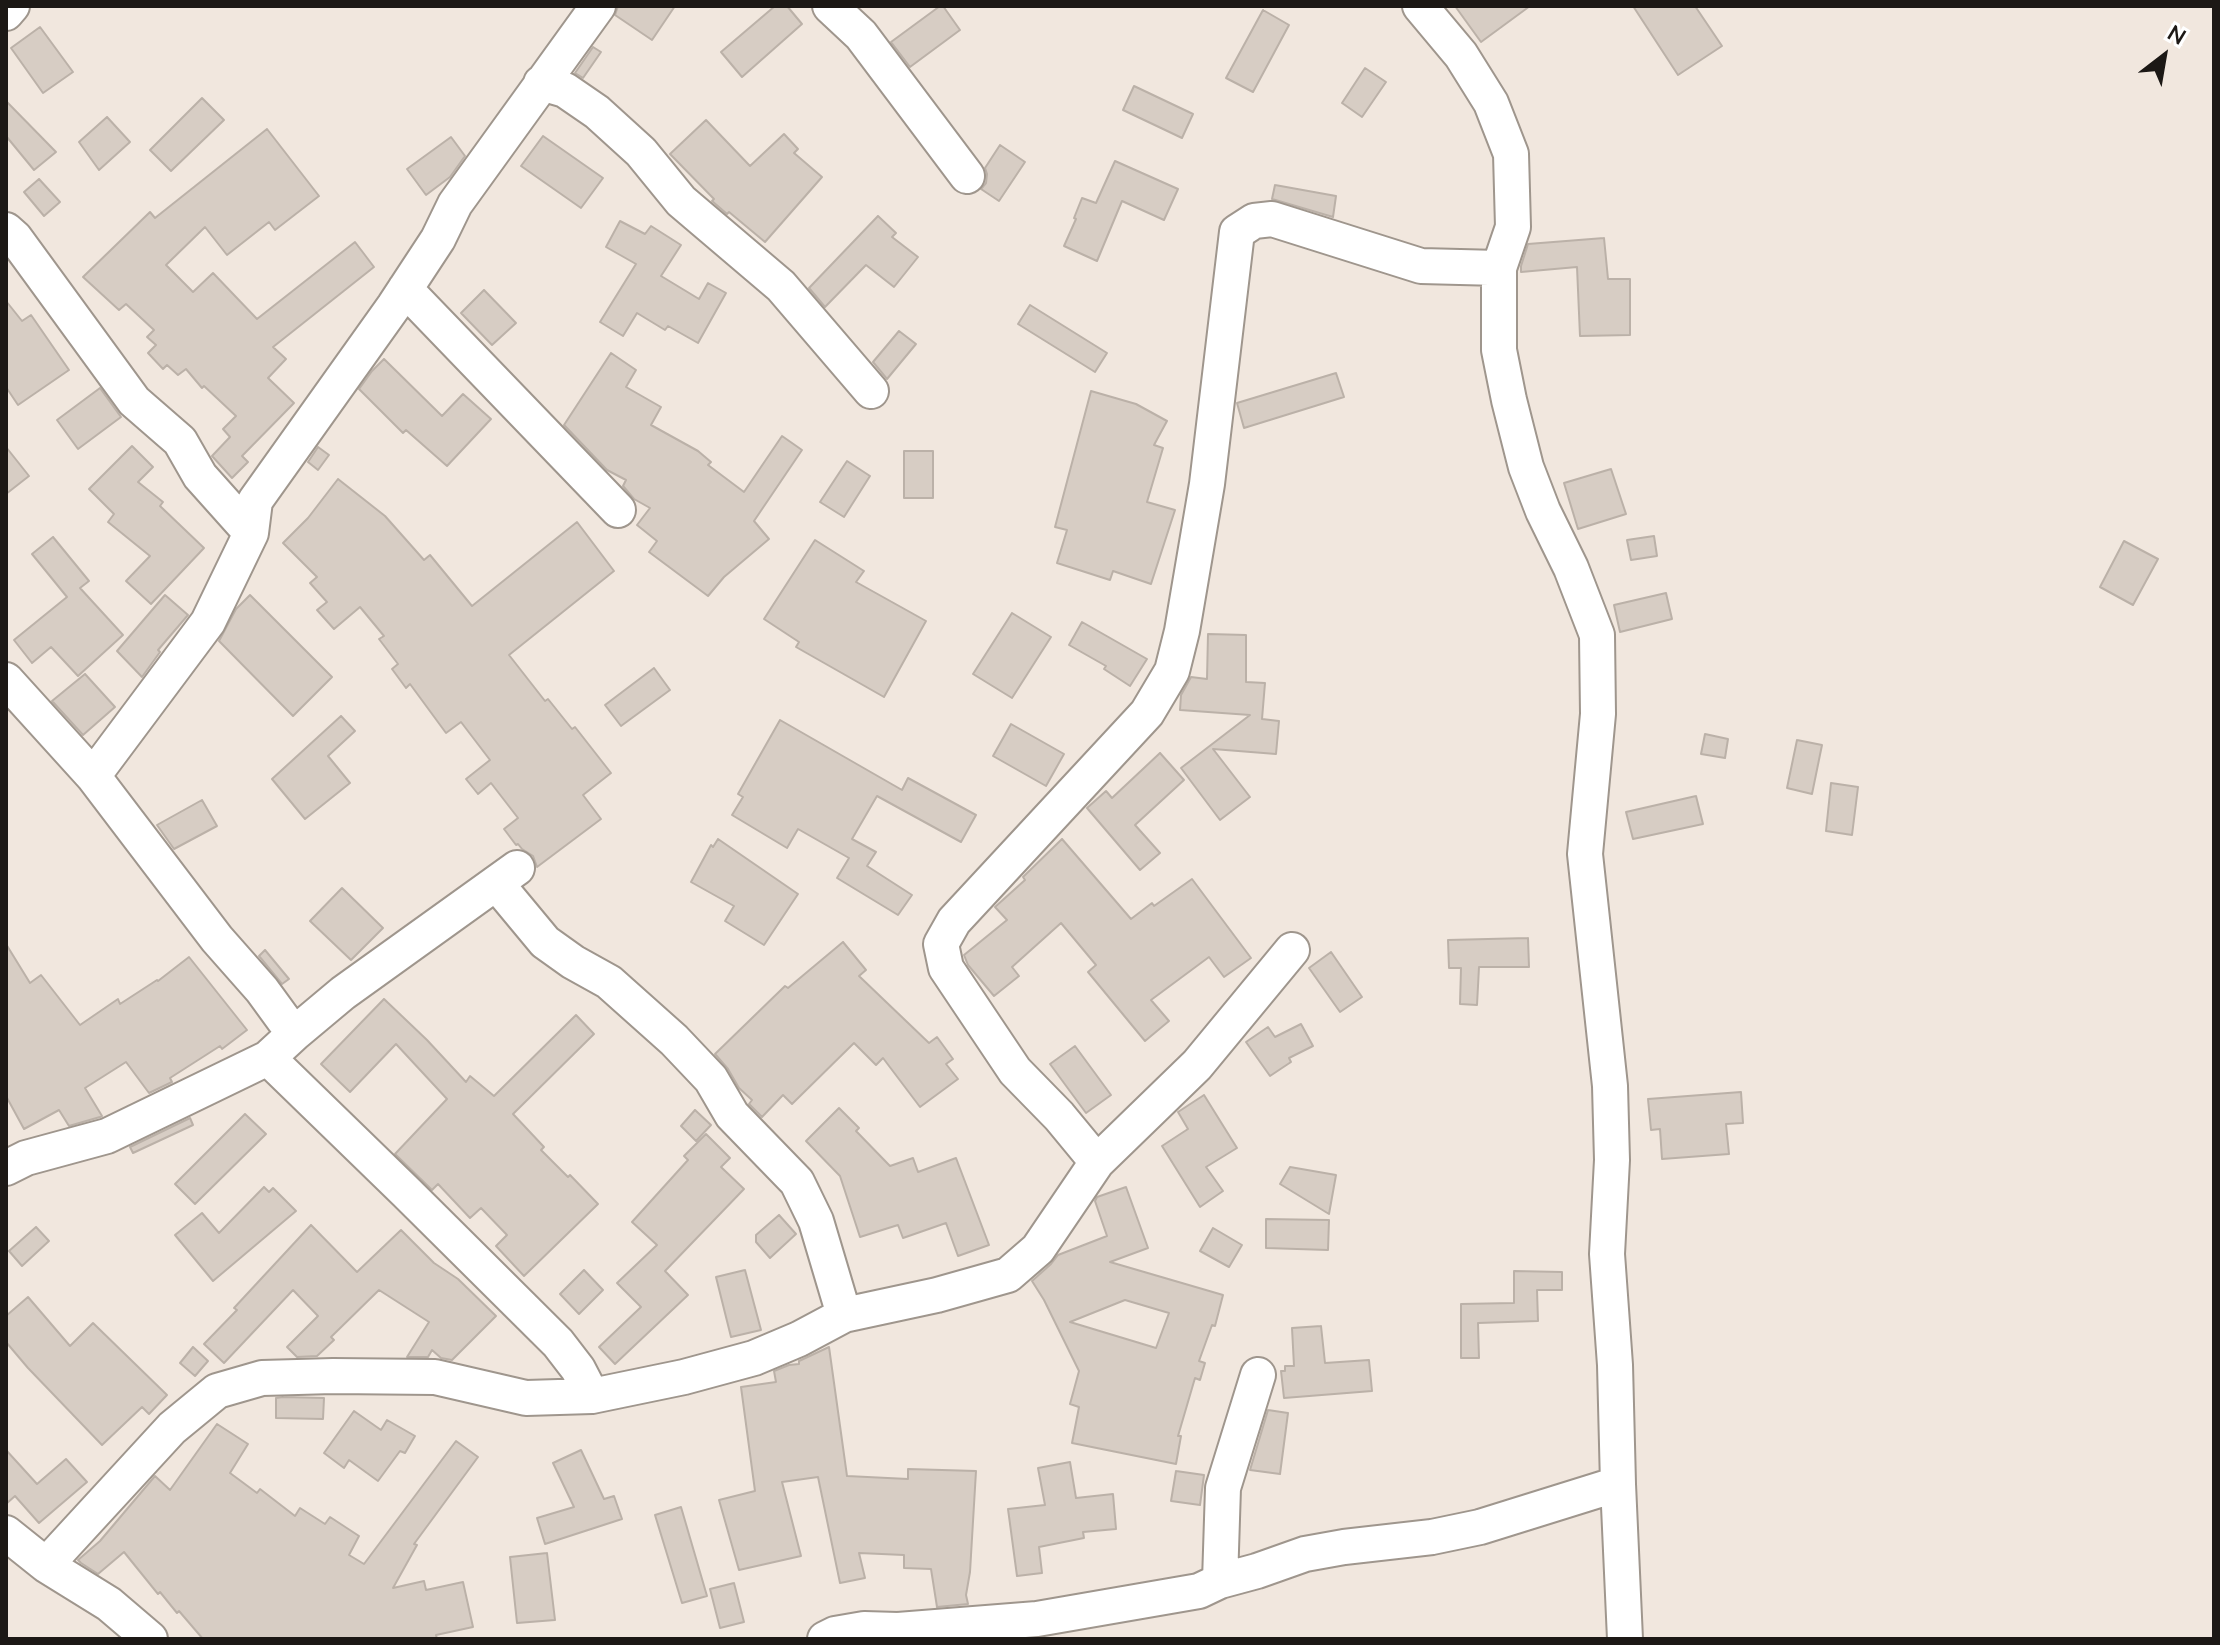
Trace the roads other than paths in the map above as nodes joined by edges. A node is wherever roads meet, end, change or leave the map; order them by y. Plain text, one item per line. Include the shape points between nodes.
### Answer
1 (12, 6) edge
2 (598, 6) edge
3 (830, 6) edge
4 (1420, 6) edge
5 (6, 13) edge
6 (541, 83) junction
7 (967, 176) dead end
8 (6, 203) edge
9 (6, 212) edge
10 (6, 230) edge
11 (1499, 268) junction
12 (405, 289) junction
13 (871, 391) dead end
14 (618, 510) dead end
15 (251, 533) junction
16 (6, 680) edge
17 (93, 776) junction
18 (1292, 950) dead end
19 (294, 1034) junction
20 (268, 1058) junction
21 (13, 1153) edge
22 (1097, 1162) junction
23 (844, 1315) junction
24 (1258, 1375) dead end
25 (592, 1396) junction
26 (1618, 1484) junction
27 (8, 1541) edge
28 (46, 1565) junction
29 (1220, 1581) junction
30 (1041, 1629) edge
31 (150, 1639) edge
32 (825, 1639) edge
33 (1625, 1639) edge

1 - 5 street
2 - 6 street
3 - 7 street via 861,35
4 - 11 street via 1461,55 1491,103 1511,154 1513,227
6 - 12 street via 455,204
6 - 13 street via 565,90 597,112 641,152 681,201 781,286
8 - 9 street
10 - 15 street via 134,401 180,441 200,476
11 - 22 street via 1421,266 1272,219 1254,221 1237,232 1207,484 1172,671 1147,713 954,921 941,944 946,968 1015,1071
11 - 26 street via 1499,350 1526,467 1597,635 1598,714 1585,854 1610,1086 1607,1254
12 - 14 street
12 - 15 street via 255,501
15 - 17 street via 208,622
16 - 17 street
17 - 19 street
18 - 22 street via 1197,1065
19 - 20 street
19 - 23 street via 506,876 545,942 609,982 674,1040 711,1079 732,1115 797,1182 816,1221
20 - 21 street via 107,1136
20 - 25 street via 558,1343
22 - 23 street via 1038,1249 1008,1275
23 - 25 street via 754,1358
24 - 29 street via 1223,1488
25 - 28 street via 526,1398 435,1377 262,1378 217,1391 172,1428
26 - 29 street via 1480,1527 1305,1554
26 - 33 street
27 - 28 street
28 - 31 street via 109,1604
29 - 30 street via 1199,1591
30 - 32 street via 864,1629

